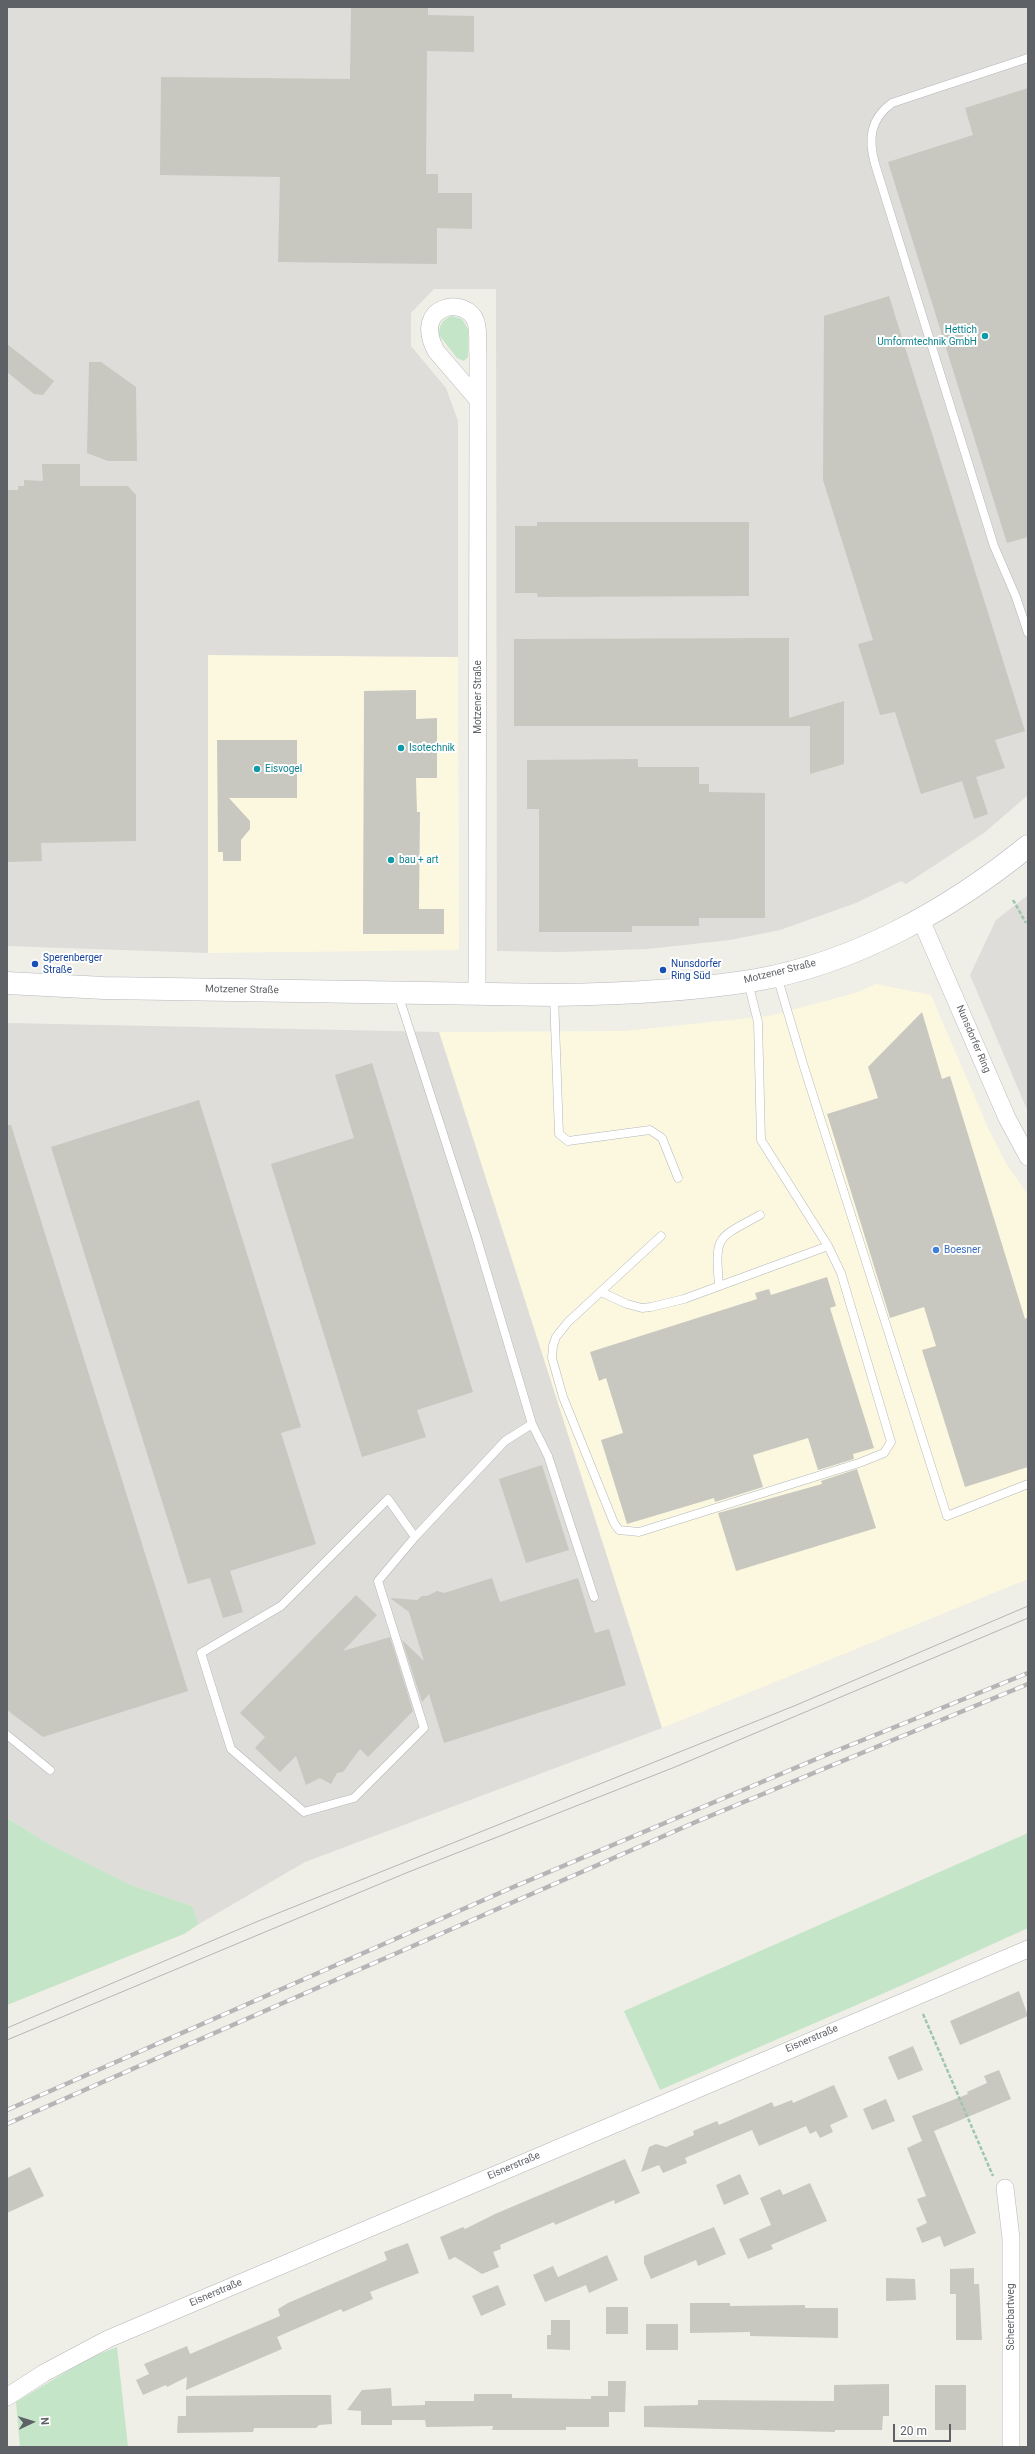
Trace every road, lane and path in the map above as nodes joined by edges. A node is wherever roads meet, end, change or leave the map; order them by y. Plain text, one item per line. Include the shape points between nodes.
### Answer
1 (1028, 58) edge
2 (478, 400) junction
3 (1028, 632) edge
4 (1028, 846) edge
5 (1013, 900) dead end
6 (921, 920) junction
7 (1026, 923) dead end
8 (777, 975) junction
9 (748, 981) junction
10 (7, 983) edge
11 (398, 993) junction
12 (477, 994) junction
13 (554, 995) junction
14 (1028, 1156) edge
15 (678, 1178) dead end
16 (760, 1215) dead end
17 (661, 1236) dead end
18 (828, 1246) junction
19 (719, 1286) junction
20 (601, 1292) junction
21 (532, 1424) junction
22 (1028, 1484) edge
23 (415, 1537) junction
24 (594, 1596) dead end
25 (7, 1735) edge
26 (50, 1770) dead end
27 (1028, 1948) edge
28 (915, 1997) junction
29 (1005, 2188) joint
30 (7, 2397) edge
31 (1011, 2447) edge

1 - 3 lane via 892,103 878,115 871,133 875,164 994,546
2 - 2 street, Motzener Straße via 476,321 464,310 446,307 433,315 430,321 429,333 432,343
2 - 12 street, Motzener Straße
4 - 6 street, Motzener Straße
5 - 7 path
6 - 8 street, Motzener Straße via 854,950
6 - 14 street, Nunsdorfer Ring via 1007,1118
8 - 9 street, Motzener Straße
8 - 22 lane via 947,1516
9 - 13 street, Motzener Straße via 663,991
9 - 18 lane via 758,1022 761,1140
10 - 11 street, Motzener Straße via 104,988
11 - 12 street, Motzener Straße
11 - 21 lane via 476,1236
12 - 13 street, Motzener Straße
13 - 15 lane via 559,1134 568,1142 650,1130 662,1138
16 - 19 lane via 723,1235 716,1252
17 - 20 lane
18 - 19 lane
18 - 20 lane via 841,1272 891,1442 884,1453 872,1459 639,1532 619,1530 614,1523 563,1397 552,1358 552,1346 556,1337 568,1322
19 - 20 lane via 684,1299 642,1308
21 - 23 lane via 505,1441
21 - 24 lane via 548,1456
23 - 23 lane via 378,1581 424,1728 354,1798 304,1812 231,1749 201,1653 281,1606 388,1499
25 - 26 lane
27 - 28 street, Eisnerstraße
28 - 29 path via 991,2173
28 - 30 street, Eisnerstraße via 108,2339 44,2373
29 - 31 street, Scheerbartweg via 1011,2238

